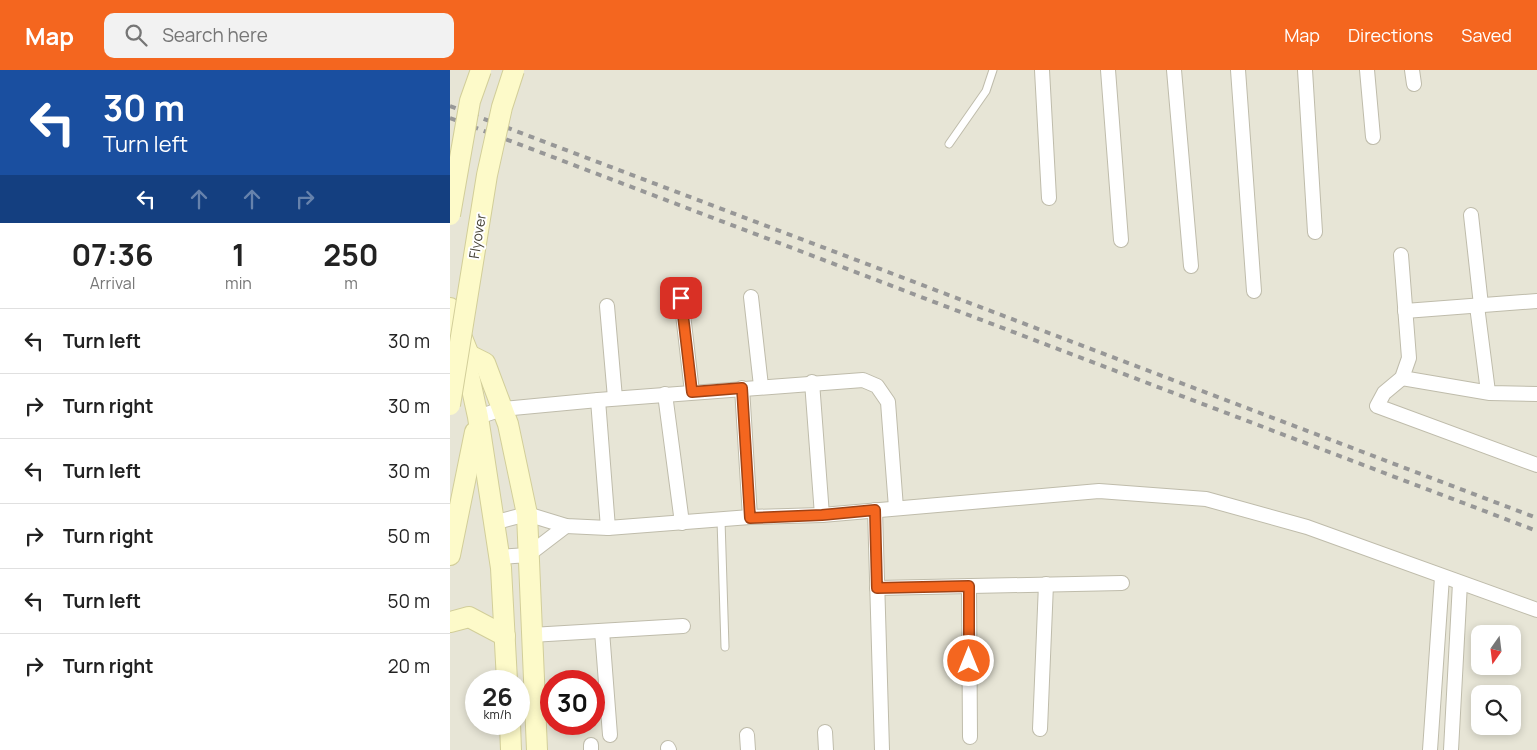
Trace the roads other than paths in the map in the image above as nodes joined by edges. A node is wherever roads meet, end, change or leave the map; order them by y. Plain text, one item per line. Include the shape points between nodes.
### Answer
1 (481, 70) edge
2 (514, 70) edge
3 (993, 70) edge
4 (1042, 70) edge
5 (1108, 70) edge
6 (1174, 70) edge
7 (1238, 70) edge
8 (1305, 70) edge
9 (1367, 70) edge
10 (1373, 137) dead end
11 (949, 144) dead end
12 (1049, 198) dead end
13 (450, 215) edge
14 (1471, 215) dead end
15 (1316, 232) dead end
16 (1121, 240) dead end
17 (1400, 256) dead end
18 (1191, 266) dead end
19 (1254, 291) dead end
20 (681, 298) dead end
21 (751, 298) dead end
22 (1537, 301) edge
23 (607, 306) dead end
24 (1479, 306) junction
25 (450, 308) edge
26 (1405, 311) junction
27 (469, 355) junction
28 (1402, 378) junction
29 (812, 382) junction
30 (761, 386) junction
31 (742, 388) junction
32 (692, 392) junction
33 (1488, 392) junction
34 (666, 394) junction
35 (1537, 394) edge
36 (615, 398) junction
37 (598, 400) junction
38 (450, 405) edge
39 (502, 409) junction
40 (478, 416) junction
41 (1537, 465) edge
42 (896, 508) junction
43 (875, 510) junction
44 (527, 514) junction
45 (822, 515) junction
46 (750, 518) junction
47 (721, 520) junction
48 (493, 522) junction
49 (682, 523) junction
50 (566, 526) junction
51 (608, 528) junction
52 (450, 555) edge
53 (528, 555) junction
54 (499, 557) junction
55 (1442, 577) junction
56 (1122, 583) dead end
57 (1460, 583) junction
58 (1046, 584) junction
59 (969, 586) junction
60 (877, 588) junction
61 (1537, 610) edge
62 (450, 622) edge
63 (683, 626) dead end
64 (602, 631) junction
65 (531, 635) junction
66 (505, 636) junction
67 (725, 647) dead end
68 (507, 670) edge
69 (1040, 729) dead end
70 (825, 732) dead end
71 (510, 735) edge
72 (610, 735) dead end
73 (747, 735) dead end
74 (970, 737) dead end
75 (511, 750) edge
76 (537, 750) edge
77 (748, 750) edge
78 (826, 750) edge
79 (882, 750) edge
80 (1430, 750) edge
81 (1451, 750) edge

1 - 13 street, bridge via 470,100
2 - 38 street, Flyover, bridge via 487,174
3 - 11 lane via 986,91
4 - 12 street
5 - 16 street
6 - 18 street
7 - 19 street
8 - 15 street
9 - 10 street
14 - 24 street
17 - 26 street
20 - 32 street
21 - 30 street
22 - 24 street
23 - 36 street
24 - 26 street
24 - 33 street
25 - 27 street
26 - 28 street via 1409,358
27 - 39 street via 486,363
27 - 40 street via 468,371
28 - 33 street
28 - 41 street via 1384,393 1377,406
29 - 30 street
29 - 42 street via 864,380 877,386 884,394 888,402
29 - 45 street
30 - 31 street
31 - 32 street
31 - 46 street
32 - 34 street
33 - 35 street
34 - 36 street
34 - 49 street
36 - 37 street
37 - 39 street
37 - 51 street
39 - 40 street
39 - 44 street
40 - 48 street
40 - 52 street
42 - 43 street
42 - 55 street via 1099,492 1206,499 1306,527
43 - 45 street
43 - 60 street
44 - 48 street
44 - 50 street
44 - 53 street
45 - 46 street
46 - 47 street
47 - 49 street
47 - 67 lane
48 - 54 street
49 - 51 street
50 - 51 street
50 - 53 street
53 - 54 street
53 - 65 street
54 - 66 street
55 - 57 street
55 - 80 street
56 - 58 street
57 - 61 street
57 - 81 street
58 - 59 street
58 - 69 street
59 - 60 street
59 - 74 street
60 - 79 street
62 - 66 street via 469,617
63 - 64 street
64 - 65 street
64 - 72 street
65 - 76 street
66 - 68 street
70 - 78 street
71 - 75 street
73 - 77 street

